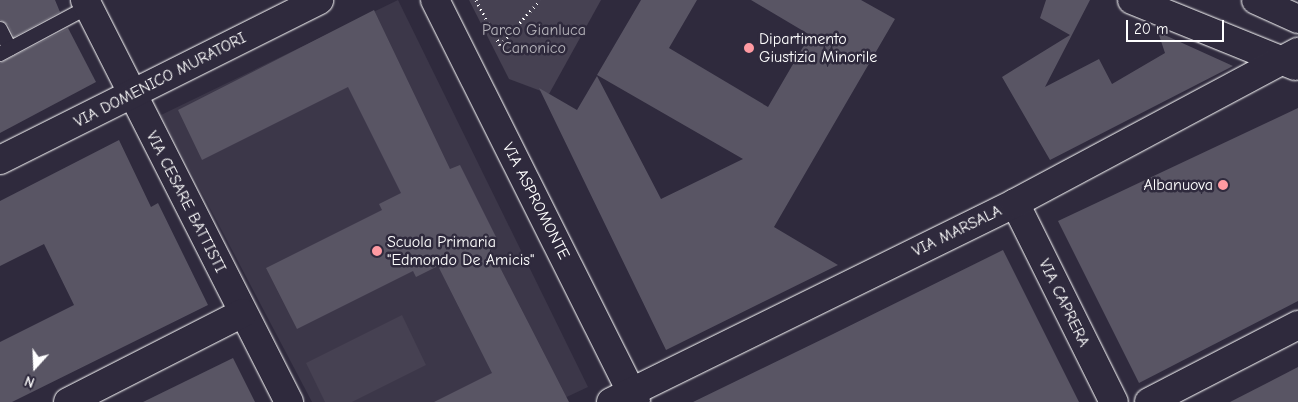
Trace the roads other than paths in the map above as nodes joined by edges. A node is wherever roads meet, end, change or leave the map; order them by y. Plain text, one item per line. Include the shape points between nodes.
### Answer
1 (319, 0) edge
2 (435, 0) edge
3 (1132, 0) edge
4 (1256, 0) edge
5 (86, 3) edge
6 (1298, 19) edge
7 (0, 29) edge
8 (5, 51) edge
9 (1293, 60) edge
10 (131, 94) junction
11 (0, 160) edge
12 (1015, 203) junction
13 (243, 313) junction
14 (1298, 325) edge
15 (626, 398) edge
16 (68, 402) edge
17 (289, 402) edge
18 (1114, 402) edge
19 (1149, 402) edge

1 - 10 street, VIA DOMENICO MURATORI
2 - 15 street, VIA ASPROMONTE
3 - 9 street
4 - 6 street
5 - 8 lane
5 - 10 street, VIA CESARE BATTISTI
7 - 8 lane
9 - 12 street, VIA MARSALA
10 - 11 street, VIA DOMENICO MURATORI
10 - 13 street, VIA CESARE BATTISTI
12 - 15 street, VIA MARSALA
12 - 18 street, VIA CAPRERA
13 - 16 street
13 - 17 street, VIA CESARE BATTISTI
14 - 19 street

